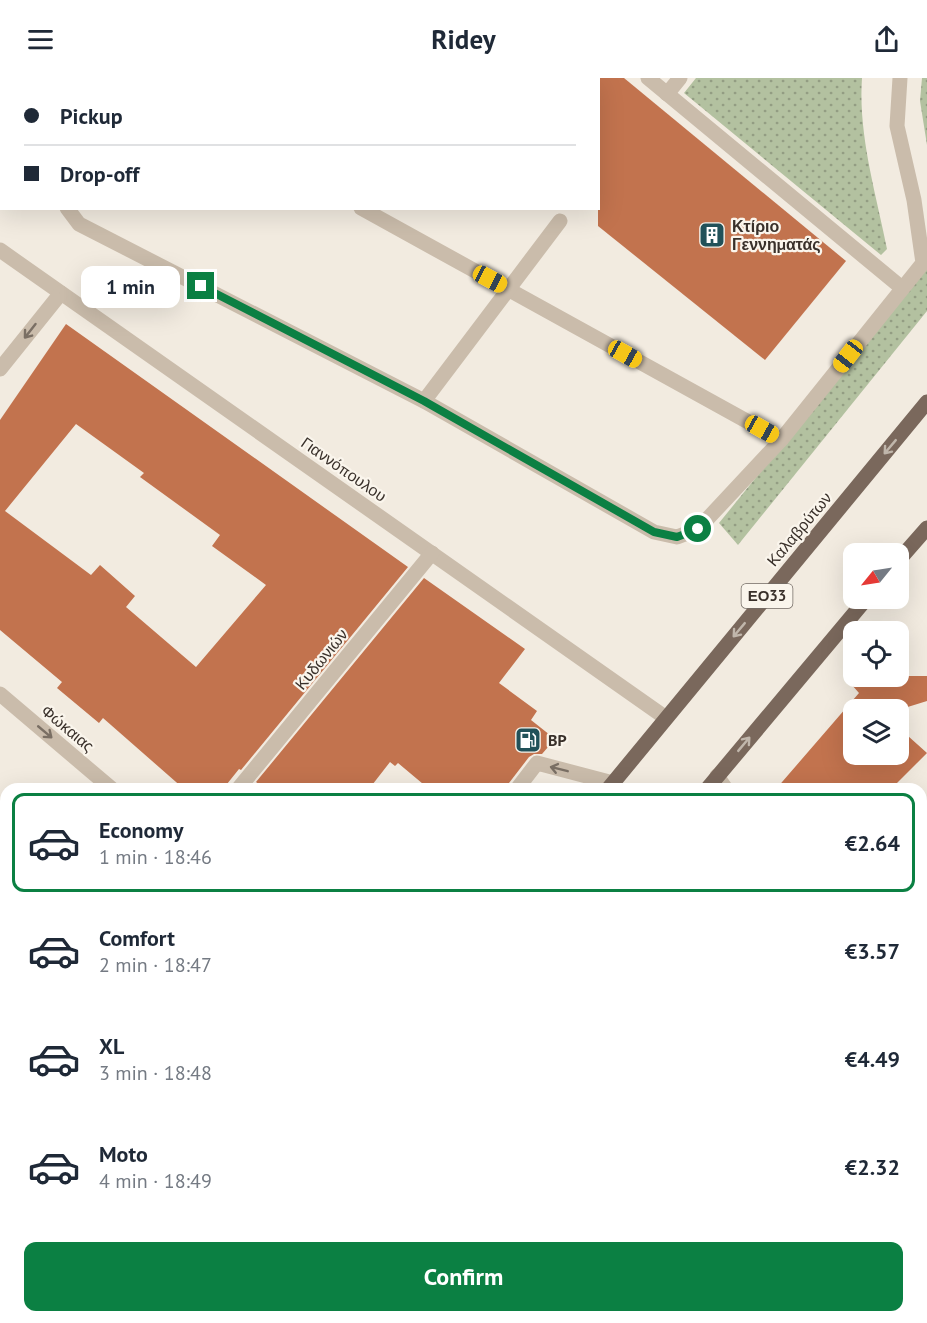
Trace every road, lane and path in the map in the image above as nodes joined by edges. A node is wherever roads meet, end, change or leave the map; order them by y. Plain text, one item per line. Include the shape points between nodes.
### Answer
1 (648, 78) edge
2 (680, 78) edge
3 (900, 78) edge
4 (667, 94) junction
5 (68, 210) edge
6 (365, 210) edge
7 (560, 221) dead end
8 (0, 250) edge
9 (902, 288) junction
10 (508, 289) junction
11 (61, 293) junction
12 (0, 369) edge
13 (424, 401) junction
14 (927, 402) edge
15 (781, 440) junction
16 (927, 528) edge
17 (909, 548) edge
18 (432, 553) junction
19 (858, 609) edge
20 (0, 694) edge
21 (666, 718) junction
22 (717, 776) junction
23 (105, 783) edge
24 (243, 783) edge
25 (522, 783) edge
26 (600, 783) edge
27 (612, 783) edge
28 (711, 783) edge
29 (722, 783) edge

1 - 4 street
2 - 4 street
3 - 9 street via 897,126 923,263
4 - 9 street
5 - 13 street via 79,224
6 - 10 street
7 - 10 street
8 - 11 street, Γιαννόπουλου
9 - 15 street
10 - 13 street
10 - 15 street
11 -> 12 street
11 - 18 street, Γιαννόπουλου
13 - 15 street via 654,532 677,537 698,529
14 -> 21 main road, Καλαβρύτων / ΕΟ33
16 - 17 main road
18 - 21 street, Γιαννόπουλου
18 - 24 street, Κυδωνιών
22 -> 19 main road
20 -> 23 street, Φώκαιας
21 - 27 main road, Καλαβρύτων / ΕΟ33
22 - 28 main road
22 - 29 street
26 -> 25 street via 537,764

